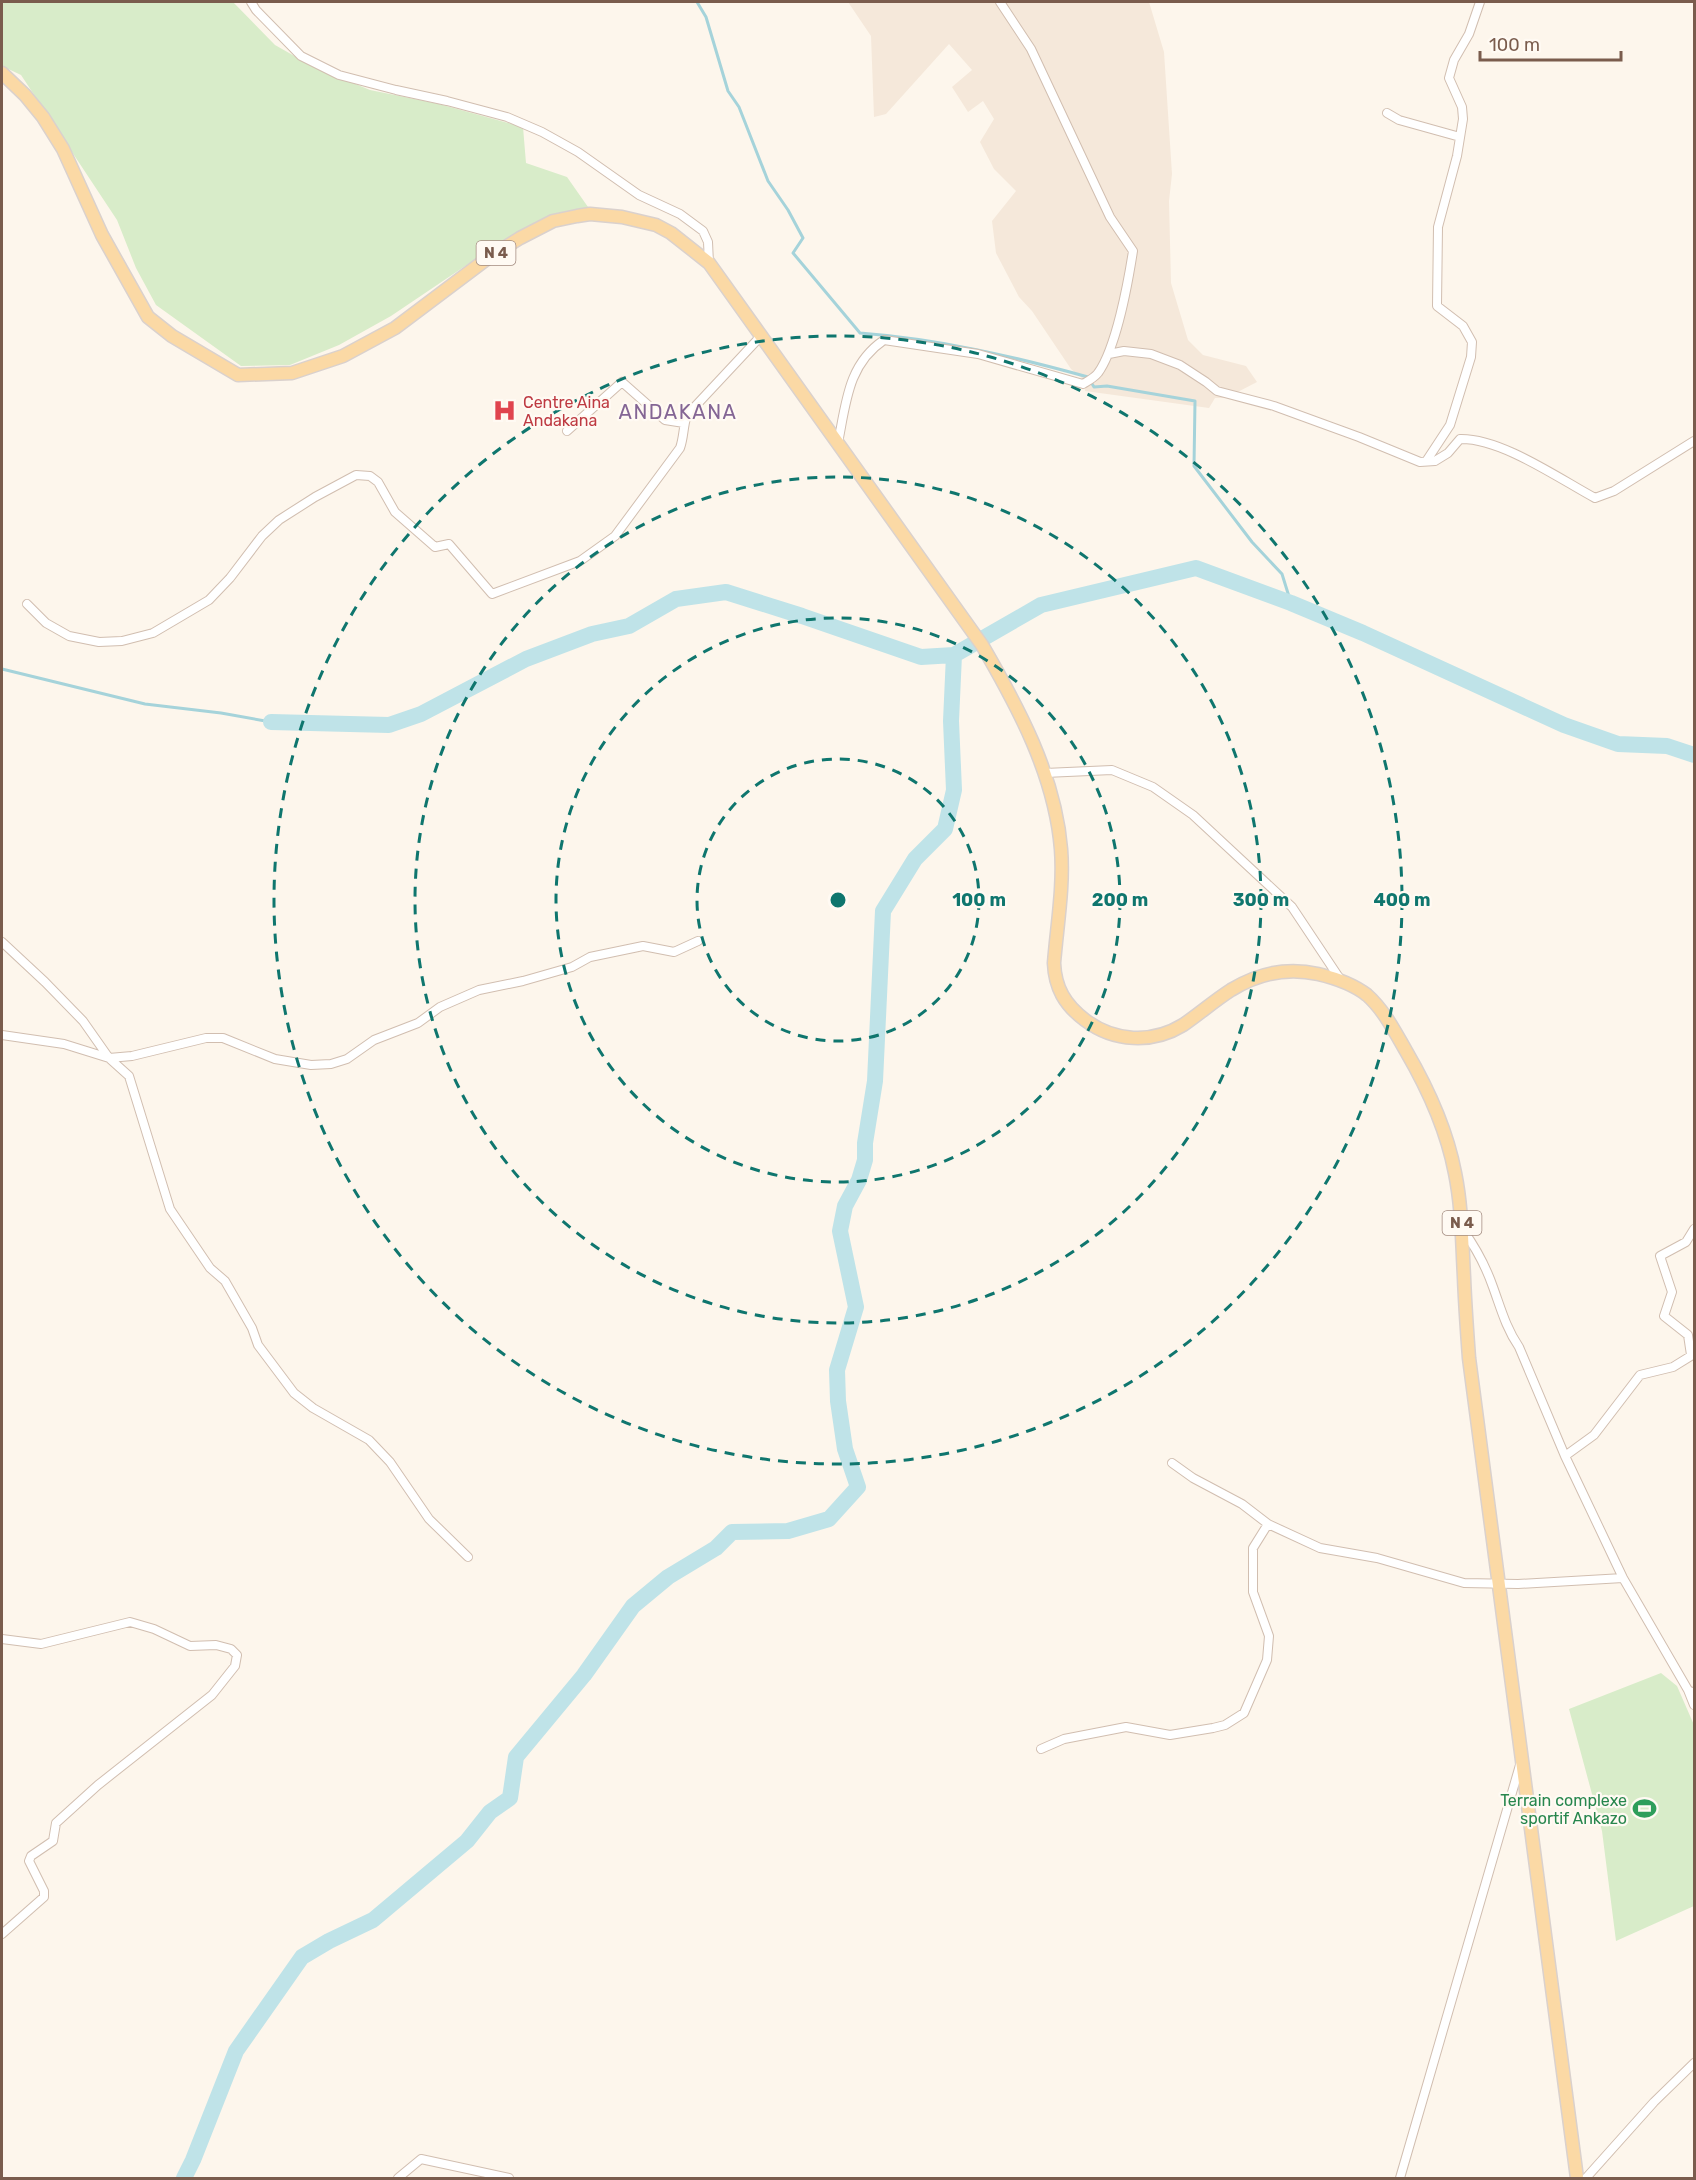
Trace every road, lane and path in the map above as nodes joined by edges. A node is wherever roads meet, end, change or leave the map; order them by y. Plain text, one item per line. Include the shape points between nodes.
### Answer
1 (251, 2) edge
2 (1002, 2) edge
3 (1480, 2) edge
4 (2, 73) edge
5 (1387, 113) dead end
6 (1460, 137) junction
7 (709, 263) junction
8 (760, 337) junction
9 (1109, 354) junction
10 (684, 423) junction
11 (567, 431) dead end
12 (1695, 441) edge
13 (838, 442) junction
14 (1427, 460) junction
15 (27, 604) dead end
16 (1045, 773) junction
17 (698, 941) dead end
18 (2, 942) edge
19 (1341, 980) junction
20 (2, 1035) edge
21 (109, 1058) junction
22 (1462, 1228) junction
23 (1695, 1230) edge
24 (1693, 1354) edge
25 (1565, 1456) junction
26 (1172, 1463) dead end
27 (1268, 1524) junction
28 (468, 1557) dead end
29 (1623, 1578) junction
30 (1499, 1583) junction
31 (2, 1639) edge
32 (1691, 1691) edge
33 (1695, 1705) edge
34 (1041, 1749) dead end
35 (1522, 1756) junction
36 (2, 1934) edge
37 (1695, 2063) edge
38 (398, 2178) edge
39 (509, 2178) edge
40 (1401, 2178) edge
41 (1577, 2178) edge
42 (1586, 2178) edge

1 - 7 street via 301,56 339,75 507,117 578,152 639,195 680,214 703,231
2 - 9 street via 1031,49 1110,217 1133,251
3 - 6 street via 1449,78 1462,107
4 - 7 main road, N 4 via 31,102 63,149 102,235 148,317 238,375 292,373 343,356 395,328 488,258 553,221 590,214 656,225
5 - 6 street
6 - 14 street via 1438,227 1436,298 1437,306 1463,326 1472,342 1471,357 1450,425
7 - 8 main road, N 4
8 - 10 street via 708,391
8 - 13 main road, N 4
9 - 13 street via 1097,375 1083,384 978,354 884,340 860,363
9 - 14 street via 1151,354 1180,365 1217,392 1274,406 1420,462
10 - 11 street via 665,420 621,382
10 - 15 street via 680,448 615,536 580,561 492,594 449,544 435,547 396,512 378,482 370,476 356,475 279,520 209,600 153,633 99,642 69,636
12 - 14 street via 1614,491 1595,498 1507,450 1474,439 1460,439 1448,453 1435,461
13 - 16 main road, N 4 via 982,645 1018,711
16 - 19 street via 1112,770 1153,787 1193,815 1292,907
16 - 19 main road, N 4 via 1061,851 1054,976 1067,1004 1092,1026 1122,1038 1155,1037 1181,1026 1231,990 1258,978 1287,970
17 - 21 street via 674,952 643,946 590,957 572,967 479,990 331,1064 275,1059 223,1038
18 - 21 street via 82,1021
19 - 22 main road, N 4 via 1377,1004 1427,1089 1455,1171
20 - 21 street via 64,1044
21 - 28 street via 129,1076 170,1209 210,1268 225,1281 258,1345 294,1393 369,1440 390,1462 429,1519
22 - 25 street via 1478,1251 1501,1314
22 - 30 main road, N 4 via 1469,1358
23 - 24 street via 1686,1242 1660,1256 1672,1292 1664,1316 1688,1335
24 - 25 street via 1673,1367 1640,1375 1594,1436
25 - 29 street
26 - 27 street
27 - 30 street via 1320,1548 1377,1558 1464,1583
27 - 34 street via 1252,1548 1253,1592 1269,1636 1267,1659 1244,1713 1214,1728 1170,1735 1126,1727 1064,1739
29 - 30 street
29 - 32 street
30 - 35 main road, N 4
31 - 36 street via 41,1644 130,1622 190,1646 231,1649 237,1660 212,1695 56,1823 53,1840 30,1856 29,1861 44,1897
32 - 33 street
35 - 40 street
35 - 41 main road, N 4
37 - 42 street
38 - 39 street via 421,2159

